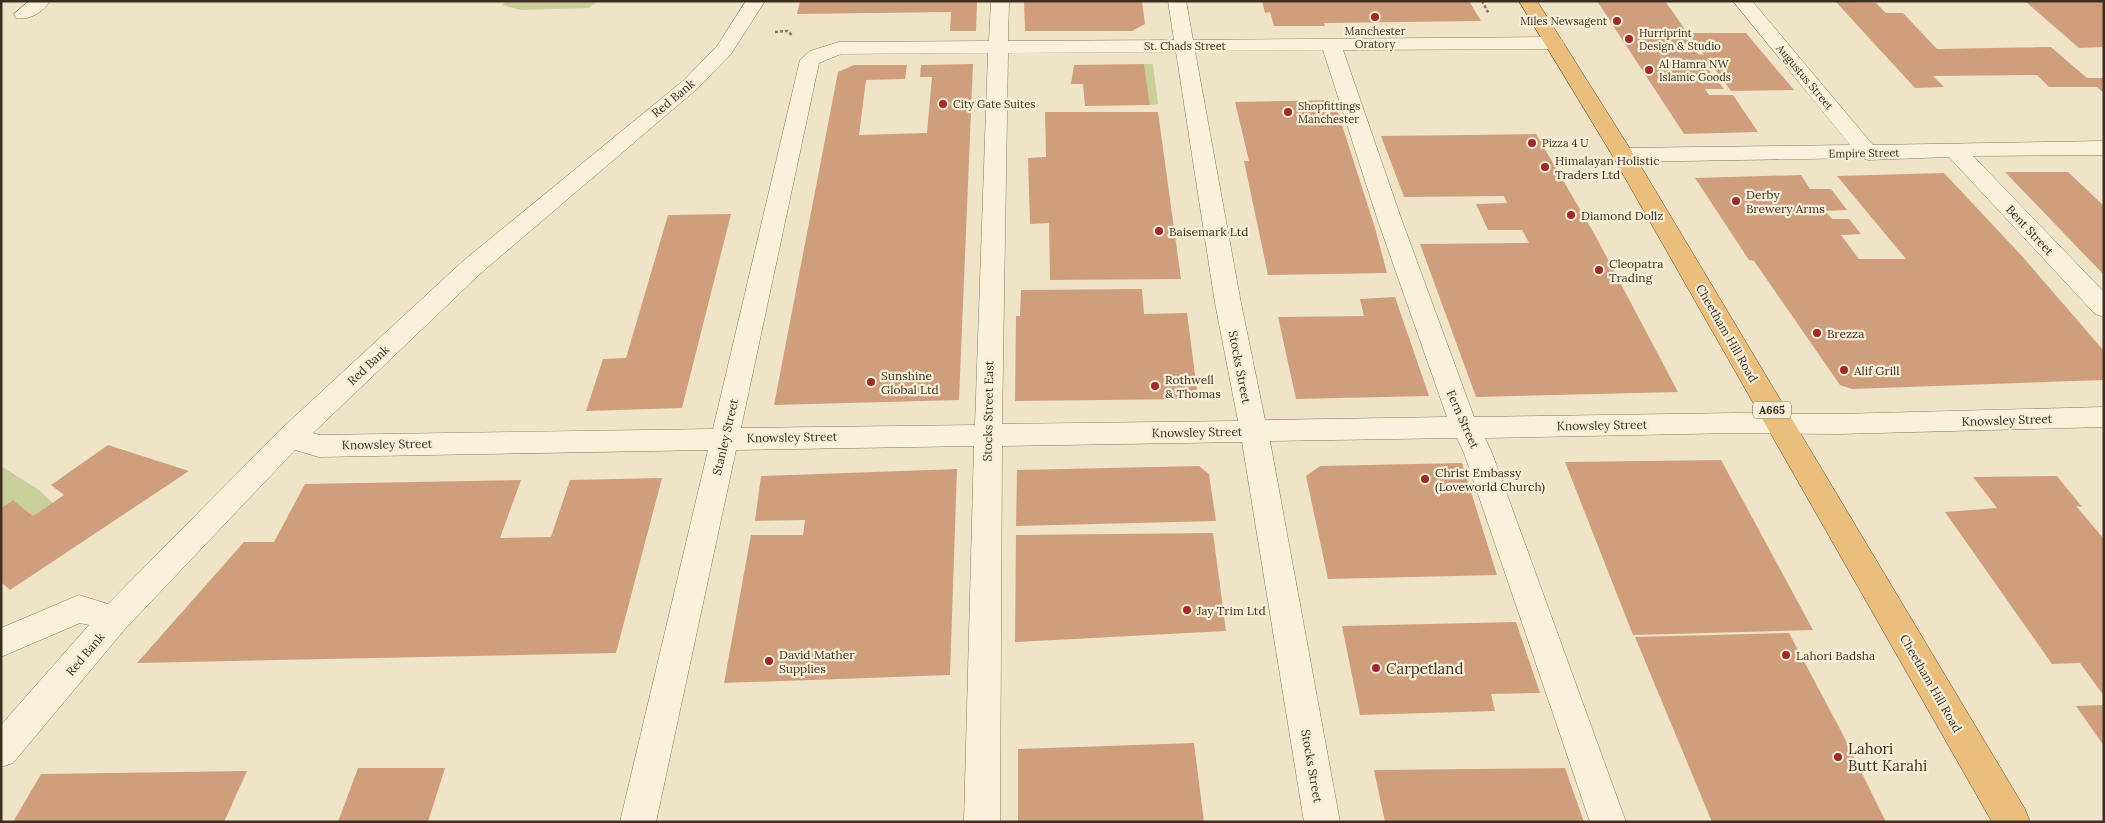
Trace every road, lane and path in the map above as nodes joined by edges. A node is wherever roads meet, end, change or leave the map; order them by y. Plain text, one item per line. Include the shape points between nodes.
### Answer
1 (41, 1) edge
2 (756, 1) edge
3 (1000, 1) edge
4 (1177, 1) edge
5 (1528, 1) edge
6 (1742, 1) edge
7 (24, 14) dead end
8 (1554, 43) junction
9 (1331, 44) junction
10 (998, 46) junction
11 (1184, 46) junction
12 (817, 55) joint
13 (2104, 148) edge
14 (1956, 151) junction
15 (1868, 153) junction
16 (1623, 155) junction
17 (2104, 308) edge
18 (2104, 417) edge
19 (1780, 424) junction
20 (1466, 428) junction
21 (1253, 432) junction
22 (988, 434) junction
23 (290, 438) junction
24 (725, 438) junction
25 (114, 619) junction
26 (1, 643) edge
27 (1, 751) edge
28 (638, 822) edge
29 (982, 822) edge
30 (1322, 822) edge
31 (1608, 822) edge
32 (2012, 822) edge

1 - 7 street
2 - 23 street, Red Bank via 724,50 691,84 472,267
3 - 10 street, Stocks Street East
4 - 11 street, Stocks Street
5 - 8 highway, Cheetham Hill Road / A665
6 - 15 street, Augustus Street
8 - 9 street, St. Chads Street
8 - 16 highway, Cheetham Hill Road / A665
9 - 11 street, St. Chads Street
9 - 20 street, Fern Street via 1389,218
10 - 11 street, St. Chads Street
10 - 12 street, St. Chads Street via 839,48
10 - 22 street, Stocks Street East
11 - 21 street, Stocks Street
12 - 24 street, Stanley Street via 808,66
13 - 14 street, Empire Street
14 - 15 street, Empire Street
14 - 17 street, Bent Street
15 - 16 street, Empire Street
16 - 19 highway, Cheetham Hill Road / A665
18 - 19 street, Knowsley Street
19 - 20 street, Knowsley Street
19 - 32 highway, Cheetham Hill Road / A665
20 - 21 street, Knowsley Street
20 - 31 street, Fern Street via 1478,453
21 - 22 street, Knowsley Street
21 - 30 street, Stocks Street
22 - 24 street, Knowsley Street
22 - 29 street, Stocks Street East
23 - 24 street, Knowsley Street via 319,446
23 - 25 street, Red Bank
24 - 28 street, Stanley Street
25 - 26 street via 79,609
25 - 27 street, Red Bank

